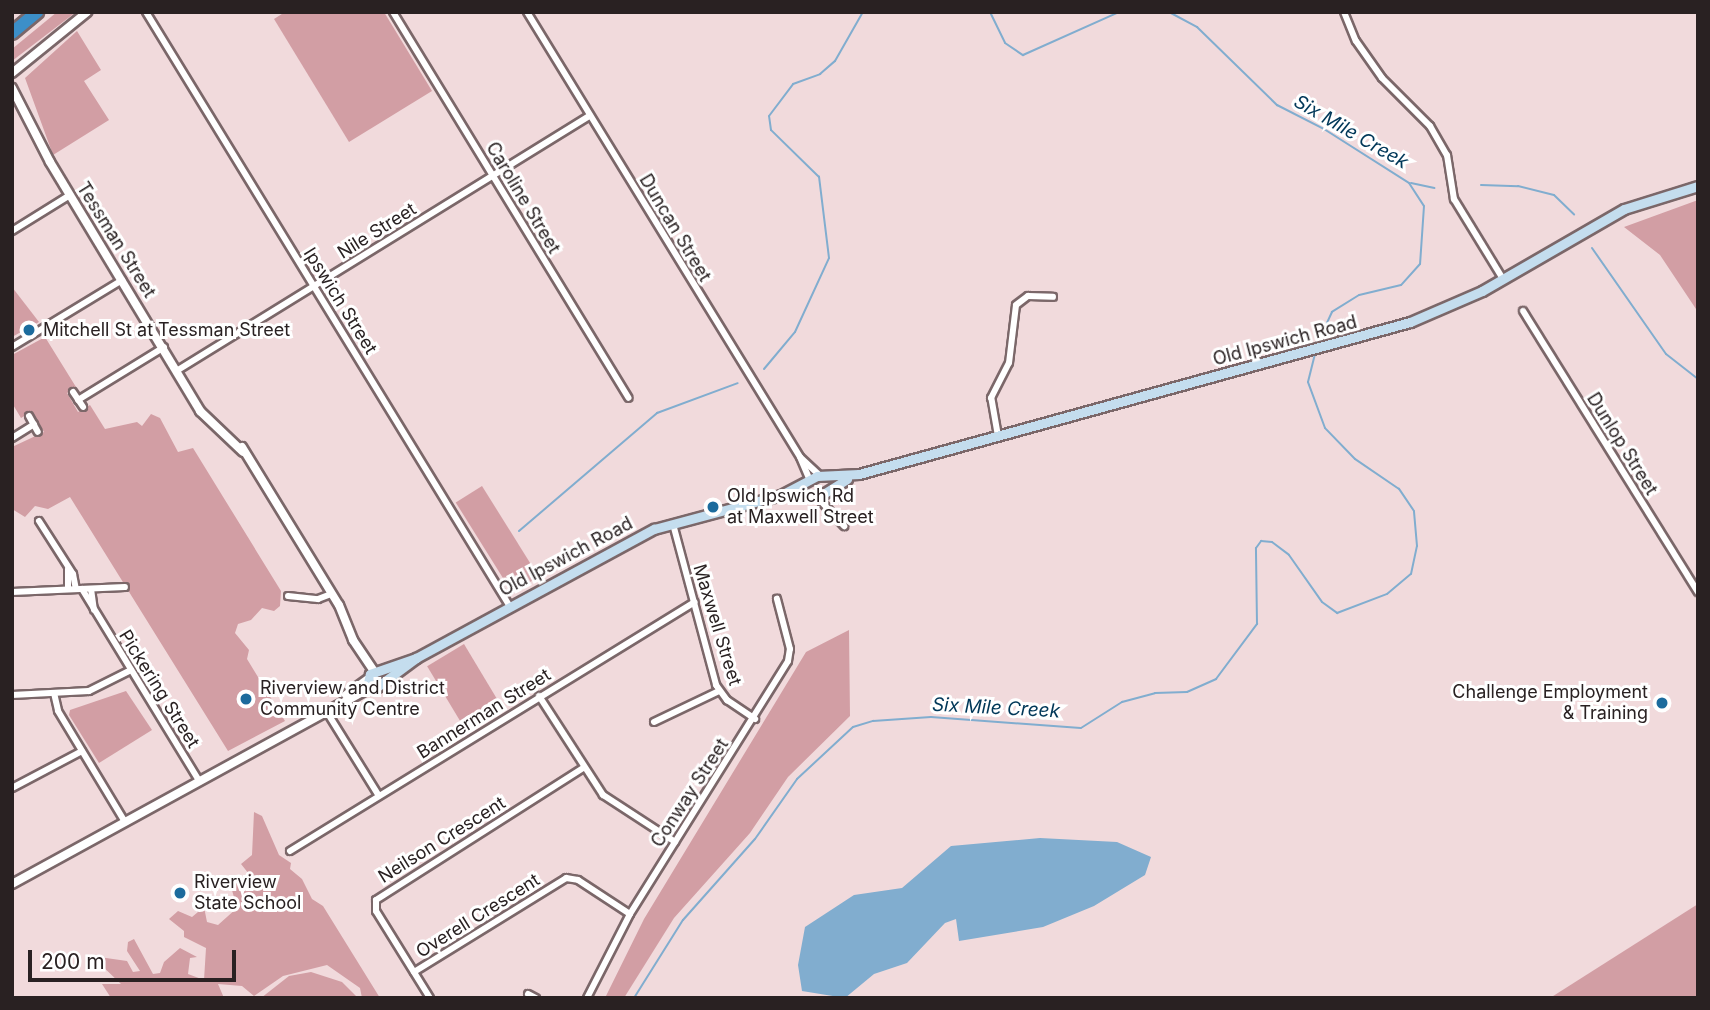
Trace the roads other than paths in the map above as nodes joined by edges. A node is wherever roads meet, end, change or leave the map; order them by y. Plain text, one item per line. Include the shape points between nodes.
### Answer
1 (37, 12) edge
2 (87, 12) edge
3 (146, 12) edge
4 (393, 12) edge
5 (527, 12) edge
6 (1344, 12) edge
7 (12, 33) edge
8 (12, 73) edge
9 (12, 88) edge
10 (590, 116) junction
11 (493, 175) junction
12 (1698, 186) edge
13 (70, 195) junction
14 (12, 231) edge
15 (1503, 279) junction
16 (122, 280) junction
17 (314, 286) junction
18 (1053, 297) dead end
19 (1523, 311) dead end
20 (12, 347) edge
21 (164, 347) junction
22 (178, 370) junction
23 (73, 392) dead end
24 (629, 398) dead end
25 (78, 400) junction
26 (83, 407) dead end
27 (29, 416) dead end
28 (34, 424) junction
29 (38, 432) dead end
30 (998, 436) junction
31 (12, 438) edge
32 (800, 457) junction
33 (859, 474) junction
34 (822, 477) junction
35 (809, 482) junction
36 (821, 494) junction
37 (782, 495) junction
38 (39, 522) dead end
39 (673, 524) junction
40 (844, 526) dead end
41 (1695, 582) edge
42 (125, 587) dead end
43 (75, 589) junction
44 (91, 589) junction
45 (12, 592) edge
46 (1698, 592) edge
47 (331, 594) junction
48 (288, 596) dead end
49 (777, 599) dead end
50 (694, 602) junction
51 (509, 605) junction
52 (94, 612) junction
53 (131, 670) junction
54 (373, 679) junction
55 (719, 691) junction
56 (54, 693) junction
57 (12, 695) edge
58 (539, 696) junction
59 (325, 709) junction
60 (755, 719) junction
61 (654, 722) dead end
62 (82, 751) junction
63 (583, 768) junction
64 (199, 781) junction
65 (12, 788) edge
66 (379, 796) junction
67 (125, 822) junction
68 (675, 842) junction
69 (290, 851) dead end
70 (12, 884) edge
71 (630, 914) junction
72 (414, 972) junction
73 (528, 994) dead end
74 (430, 998) edge
75 (536, 998) edge
76 (587, 998) edge

1 - 7 highway
2 - 8 street
3 - 17 street, Ipswich Street
4 - 11 street, Caroline Street
5 - 10 street, Duncan Street
6 - 15 street via 1356,41 1382,78 1430,126 1447,155 1454,199
9 - 13 street, Tessman Street
10 - 11 street, Nile Street
10 - 32 street, Duncan Street
11 - 17 street, Nile Street
11 - 24 street, Caroline Street
12 - 15 main road, Old Ipswich Road via 1624,209
13 - 14 street
13 - 16 street, Tessman Street
15 - 30 main road, Old Ipswich Road via 1424,317
16 - 20 street
16 - 21 street, Tessman Street
17 - 22 street, Nile Street
17 - 51 street, Ipswich Street
18 - 30 street via 1028,296 1016,305 1009,363 992,398
19 - 41 street, Dunlop Street
21 - 22 street, Tessman Street
21 - 25 street
22 - 47 street, Tessman Street via 200,405 237,440
23 - 25 street
25 - 26 street
27 - 28 street
28 - 29 street
28 - 31 street
30 - 33 main road, Old Ipswich Road
32 - 34 street, Duncan Street
32 - 35 street, Duncan Street
33 - 34 main road, Old Ipswich Road
33 - 36 main road, Old Ipswich Road
34 - 35 main road, Old Ipswich Road
34 - 36 main road
35 - 36 main road
35 - 37 main road, Old Ipswich Road
36 - 37 main road, Old Ipswich Road
36 - 40 street
37 - 39 main road, Old Ipswich Road
38 - 43 street, Pickering Street
39 - 50 street, Maxwell Street
39 - 51 main road, Old Ipswich Road via 631,539
41 - 46 street, Dunlop Street
42 - 44 street
43 - 44 street
43 - 45 street
43 - 52 street, Pickering Street
44 - 52 street, Pickering Street
47 - 48 street via 318,599
47 - 54 street, Tessman Street
49 - 60 street, Conway Street via 790,654
50 - 55 street, Maxwell Street
50 - 58 street, Bannerman Street
51 - 54 main road, Old Ipswich Road
52 - 53 street, Pickering Street
53 - 56 street via 89,691
53 - 64 street, Pickering Street
54 - 59 street, Old Ipswich Road
55 - 60 street, Maxwell Street
55 - 61 street
56 - 57 street
56 - 62 street via 58,711
58 - 63 street
58 - 66 street, Bannerman Street
59 - 64 street, Old Ipswich Road
59 - 66 street
60 - 68 street, Conway Street
62 - 65 street
62 - 67 street
63 - 68 street via 608,799
63 - 72 street, Neilson Crescent via 379,896 376,911
64 - 67 street, Old Ipswich Road
66 - 69 street, Bannerman Street
67 - 70 street, Old Ipswich Road
68 - 71 street, Conway Street
71 - 72 street, Overell Crescent via 578,880 566,878
71 - 76 street, Conway Street
72 - 74 street, Neilson Crescent
73 - 75 street

